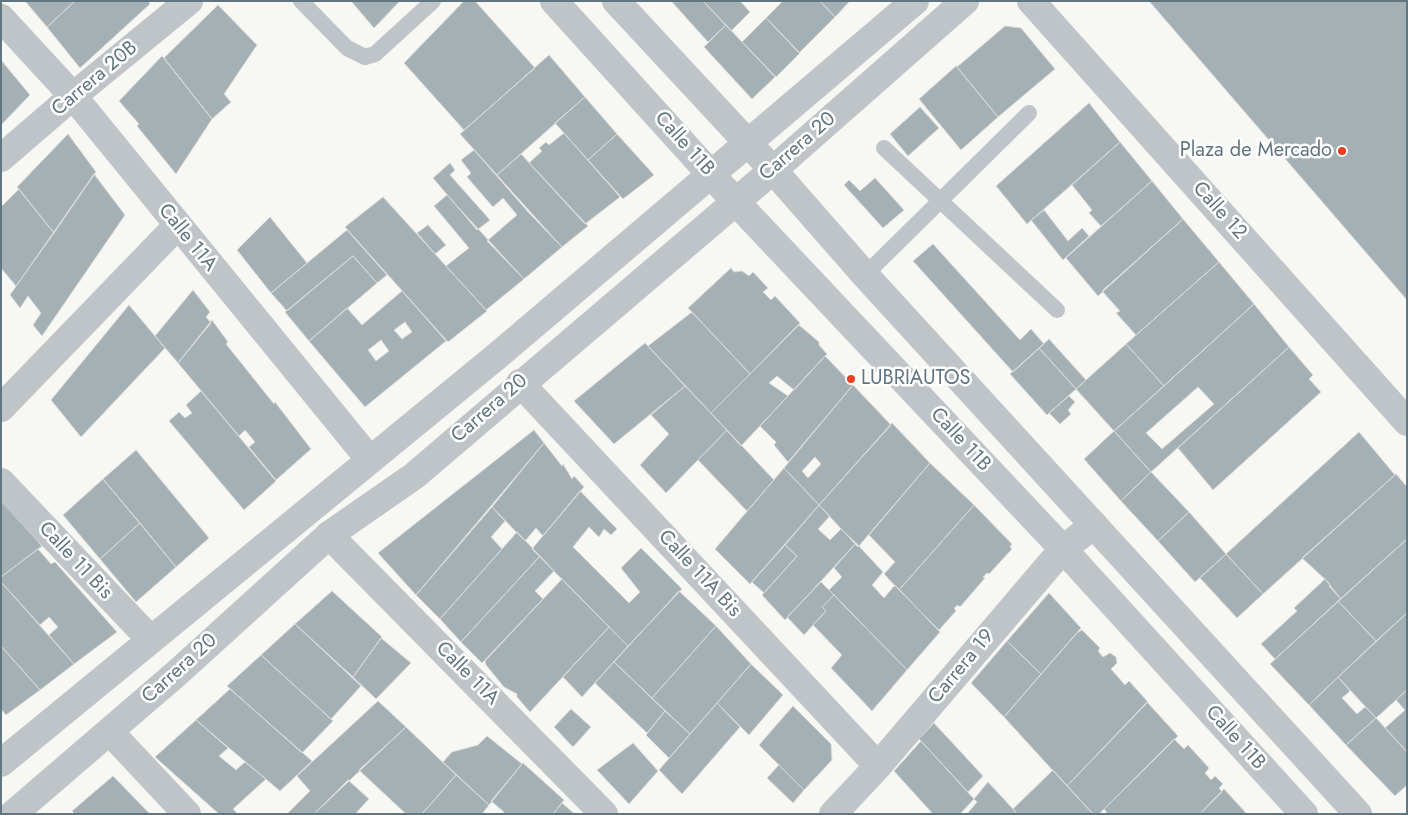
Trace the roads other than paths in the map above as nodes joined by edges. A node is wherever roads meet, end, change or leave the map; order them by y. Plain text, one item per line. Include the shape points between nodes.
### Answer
1 (189, 1) edge
2 (302, 1) edge
3 (433, 1) edge
4 (554, 1) edge
5 (616, 1) edge
6 (915, 1) edge
7 (965, 1) edge
8 (1031, 1) edge
9 (1, 18) edge
10 (73, 96) junction
11 (1029, 113) dead end
12 (747, 144) junction
13 (884, 148) dead end
14 (1, 158) edge
15 (773, 170) junction
16 (712, 176) junction
17 (735, 201) junction
18 (940, 203) junction
19 (177, 226) junction
20 (865, 275) junction
21 (1057, 310) dead end
22 (520, 383) junction
23 (5, 398) edge
24 (1407, 422) edge
25 (370, 460) junction
26 (1, 482) edge
27 (1094, 525) junction
28 (329, 535) junction
29 (1063, 549) junction
30 (150, 639) junction
31 (110, 732) junction
32 (1, 763) edge
33 (878, 766) junction
34 (13, 814) edge
35 (187, 814) edge
36 (604, 814) edge
37 (832, 814) edge
38 (1304, 814) edge
39 (1358, 814) edge

1 - 10 street, Carrera 20B
2 - 3 lane via 347,48 365,57 375,54
4 - 16 street, Calle 11B
5 - 12 street, Calle 11B
6 - 12 street, Carrera 20
7 - 15 street, Carrera 20
8 - 24 street, Calle 12
9 - 10 street, Calle 11A
10 - 14 street, Carrera 20B
10 - 19 street, Calle 11A
11 - 18 lane
12 - 15 street, Calle 11B
12 - 16 street, Carrera 20
13 - 18 lane
15 - 17 street, Carrera 20
15 - 20 street, Calle 11B
16 - 17 street, Calle 11B
16 - 25 street, Carrera 20
17 - 22 street, Carrera 20
17 - 29 street, Calle 11B
18 - 20 lane
18 - 21 lane
19 - 23 street
19 - 25 street, Calle 11A
20 - 27 street, Calle 11B
22 - 28 street, Carrera 20 via 414,476
22 - 33 street, Calle 11A Bis
25 - 30 street, Carrera 20
26 - 30 street, Calle 11 Bis
27 - 29 street, Carrera 19
27 - 39 street, Calle 11B
28 - 31 street, Carrera 20
28 - 36 street, Calle 11A
29 - 33 street, Carrera 19
29 - 38 street, Calle 11B
30 - 32 street, Carrera 20
31 - 34 street, Carrera 20
31 - 35 street
33 - 37 street, Carrera 19

